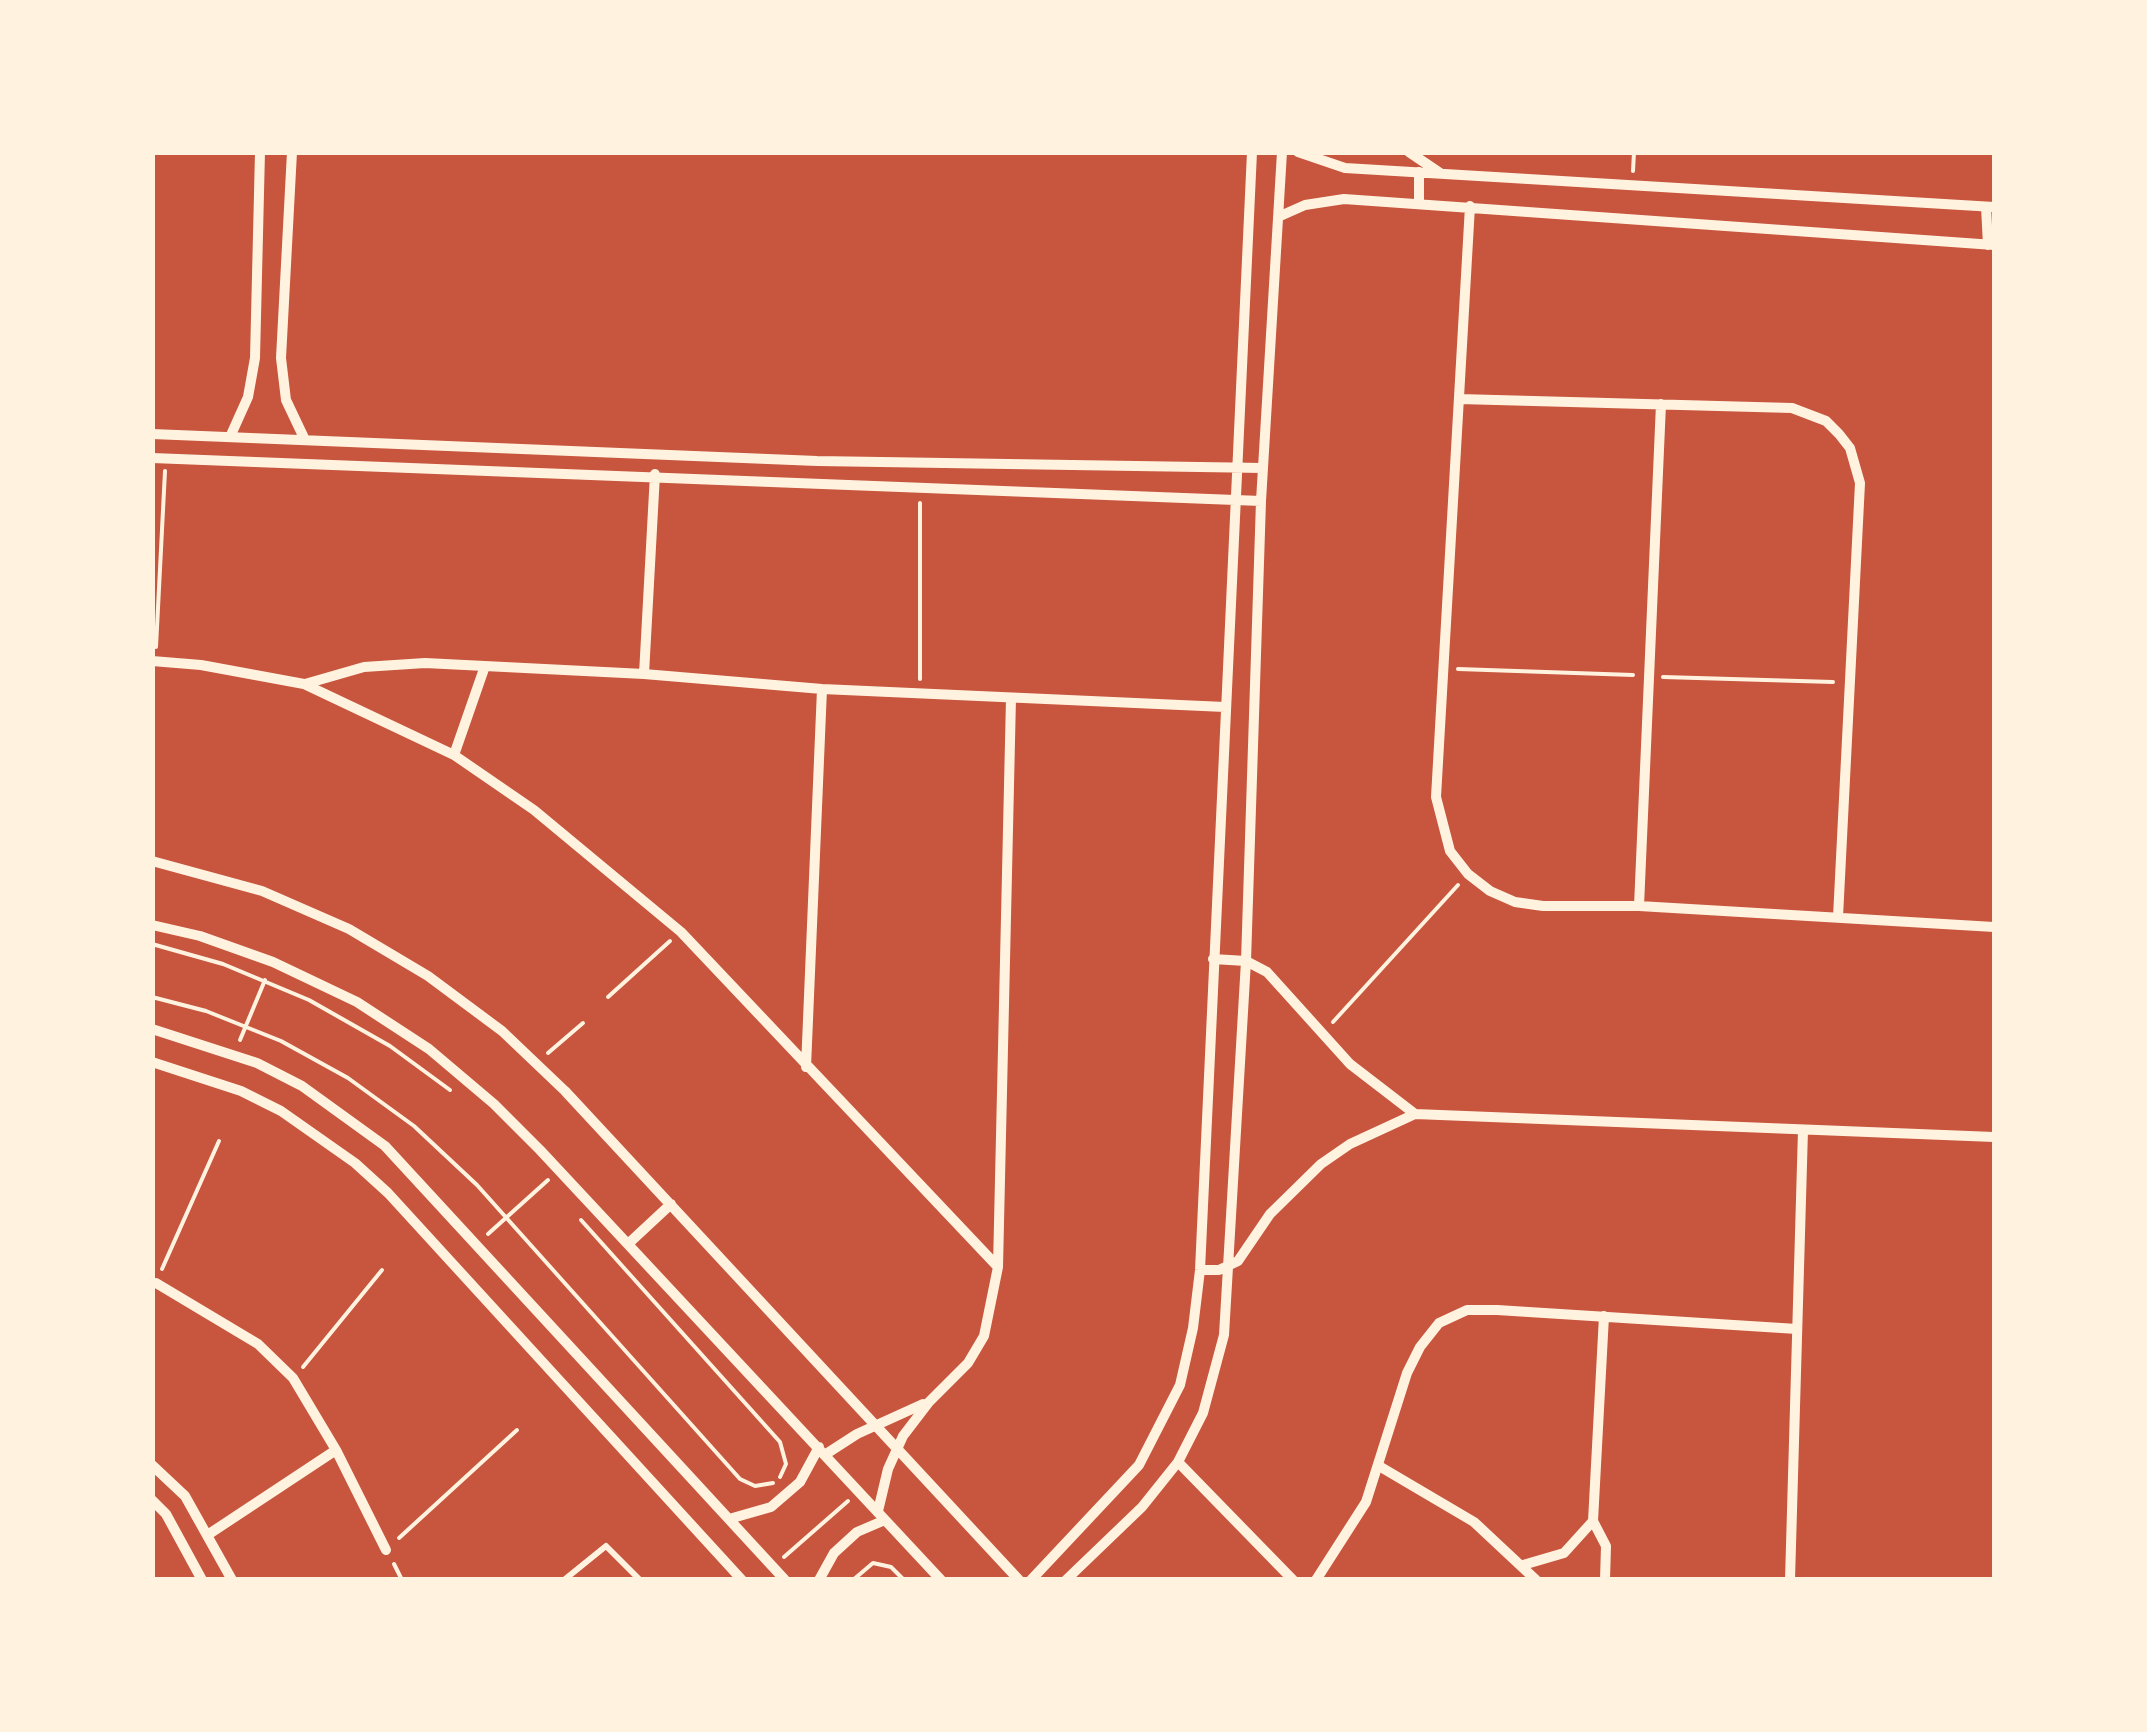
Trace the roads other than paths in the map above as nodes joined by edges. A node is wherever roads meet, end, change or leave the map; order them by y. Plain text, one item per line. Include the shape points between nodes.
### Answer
1 (260, 152) edge
2 (292, 152) edge
3 (1252, 152) edge
4 (1282, 152) edge
5 (1298, 152) edge
6 (1409, 152) edge
7 (1419, 172) junction
8 (1441, 174) junction
9 (1419, 203) junction
10 (1470, 206) junction
11 (1990, 207) edge
12 (1278, 217) junction
13 (1991, 245) edge
14 (256, 338) junction
15 (282, 339) junction
16 (1458, 399) junction
17 (1660, 404) junction
18 (152, 434) edge
19 (230, 438) junction
20 (305, 440) junction
21 (152, 458) edge
22 (1237, 468) junction
23 (1263, 468) junction
24 (654, 474) junction
25 (1235, 500) junction
26 (1261, 501) junction
27 (154, 661) edge
28 (485, 666) junction
29 (644, 674) junction
30 (304, 684) junction
31 (822, 689) junction
32 (1011, 698) junction
33 (1226, 707) junction
34 (454, 755) junction
35 (152, 861) edge
36 (1638, 906) junction
37 (1838, 916) junction
38 (152, 925) edge
39 (1994, 927) edge
40 (1213, 959) junction
41 (1246, 961) junction
42 (152, 1029) edge
43 (152, 1062) edge
44 (806, 1067) junction
45 (1415, 1114) junction
46 (1803, 1130) junction
47 (1994, 1137) edge
48 (670, 1204) junction
49 (628, 1244) junction
50 (1228, 1267) junction
51 (998, 1268) junction
52 (1200, 1270) junction
53 (156, 1283) road end
54 (1604, 1316) junction
55 (1797, 1328) junction
56 (929, 1402) junction
57 (875, 1427) junction
58 (896, 1449) junction
59 (336, 1450) junction
60 (823, 1451) junction
61 (1178, 1462) junction
62 (152, 1465) edge
63 (1379, 1466) junction
64 (152, 1500) edge
65 (882, 1515) junction
66 (729, 1519) junction
67 (1593, 1521) junction
68 (209, 1534) junction
69 (386, 1550) road end
70 (1523, 1565) junction
71 (202, 1580) edge
72 (232, 1580) edge
73 (564, 1580) edge
74 (640, 1580) edge
75 (742, 1580) edge
76 (785, 1580) edge
77 (819, 1580) edge
78 (941, 1580) edge
79 (1019, 1580) edge
80 (1031, 1580) edge
81 (1066, 1580) edge
82 (1292, 1580) edge
83 (1316, 1580) edge
84 (1536, 1580) edge
85 (1605, 1580) edge
86 (1790, 1580) edge

1 - 14 street
2 - 15 street
3 - 22 street
4 - 12 street
5 - 7 street via 1329,166
6 - 8 street
7 - 8 street
7 - 9 street
8 - 11 street
9 - 10 street
9 - 12 street via 1324,200
10 - 13 street
10 - 16 street
11 - 13 street
12 - 23 street
14 - 15 street
14 - 19 street via 253,378
15 - 20 street via 286,400
16 - 17 street
16 - 36 street via 1436,797 1440,825 1468,874 1515,902
17 - 36 street
17 - 37 street via 1810,412 1839,434 1857,465
18 - 19 street
19 - 20 street
20 - 22 street via 817,461
21 - 24 street
22 - 23 street
22 - 25 street
23 - 26 street
24 - 25 street
24 - 29 street
25 - 26 street
25 - 33 street
26 - 41 street
27 - 30 street
28 - 29 street
28 - 30 street via 394,664
28 - 34 street
29 - 31 street
30 - 34 street
31 - 32 street
31 - 44 street
32 - 33 street
32 - 51 street
33 - 40 street
34 - 44 street via 534,810 681,932
35 - 48 street via 262,891 349,929 428,976 537,1062
36 - 37 street
37 - 39 street
38 - 49 street via 273,962 357,1002 494,1104
40 - 41 street
40 - 52 street
41 - 45 street via 1276,980 1320,1036
41 - 50 street
42 - 66 street via 234,1054 302,1086 358,1125 421,1181
43 - 75 street via 282,1111 355,1163
44 - 51 street
45 - 46 street
45 - 50 street via 1321,1164
46 - 47 street
46 - 55 street
48 - 49 street
48 - 57 street
49 - 60 street
50 - 52 street
50 - 61 street via 1220,1362
51 - 56 street via 984,1336
52 - 80 street via 1188,1357 1156,1440 1121,1489
53 - 59 street via 258,1344 294,1378
54 - 55 street
54 - 63 street via 1466,1310 1439,1323 1407,1372
54 - 67 street
55 - 86 street
56 - 57 street
56 - 58 street
57 - 58 street
57 - 60 street
58 - 65 street
58 - 79 street
59 - 68 street
59 - 69 street
60 - 65 street
60 - 66 street via 771,1508
61 - 81 street
61 - 82 street
62 - 68 street via 185,1496
63 - 70 street via 1474,1522
63 - 83 street via 1366,1502
64 - 71 street
65 - 77 street via 834,1552
65 - 78 street
66 - 76 street
67 - 70 street via 1564,1553
67 - 85 street via 1606,1546
68 - 72 street
70 - 84 street
73 - 74 lane via 606,1546

